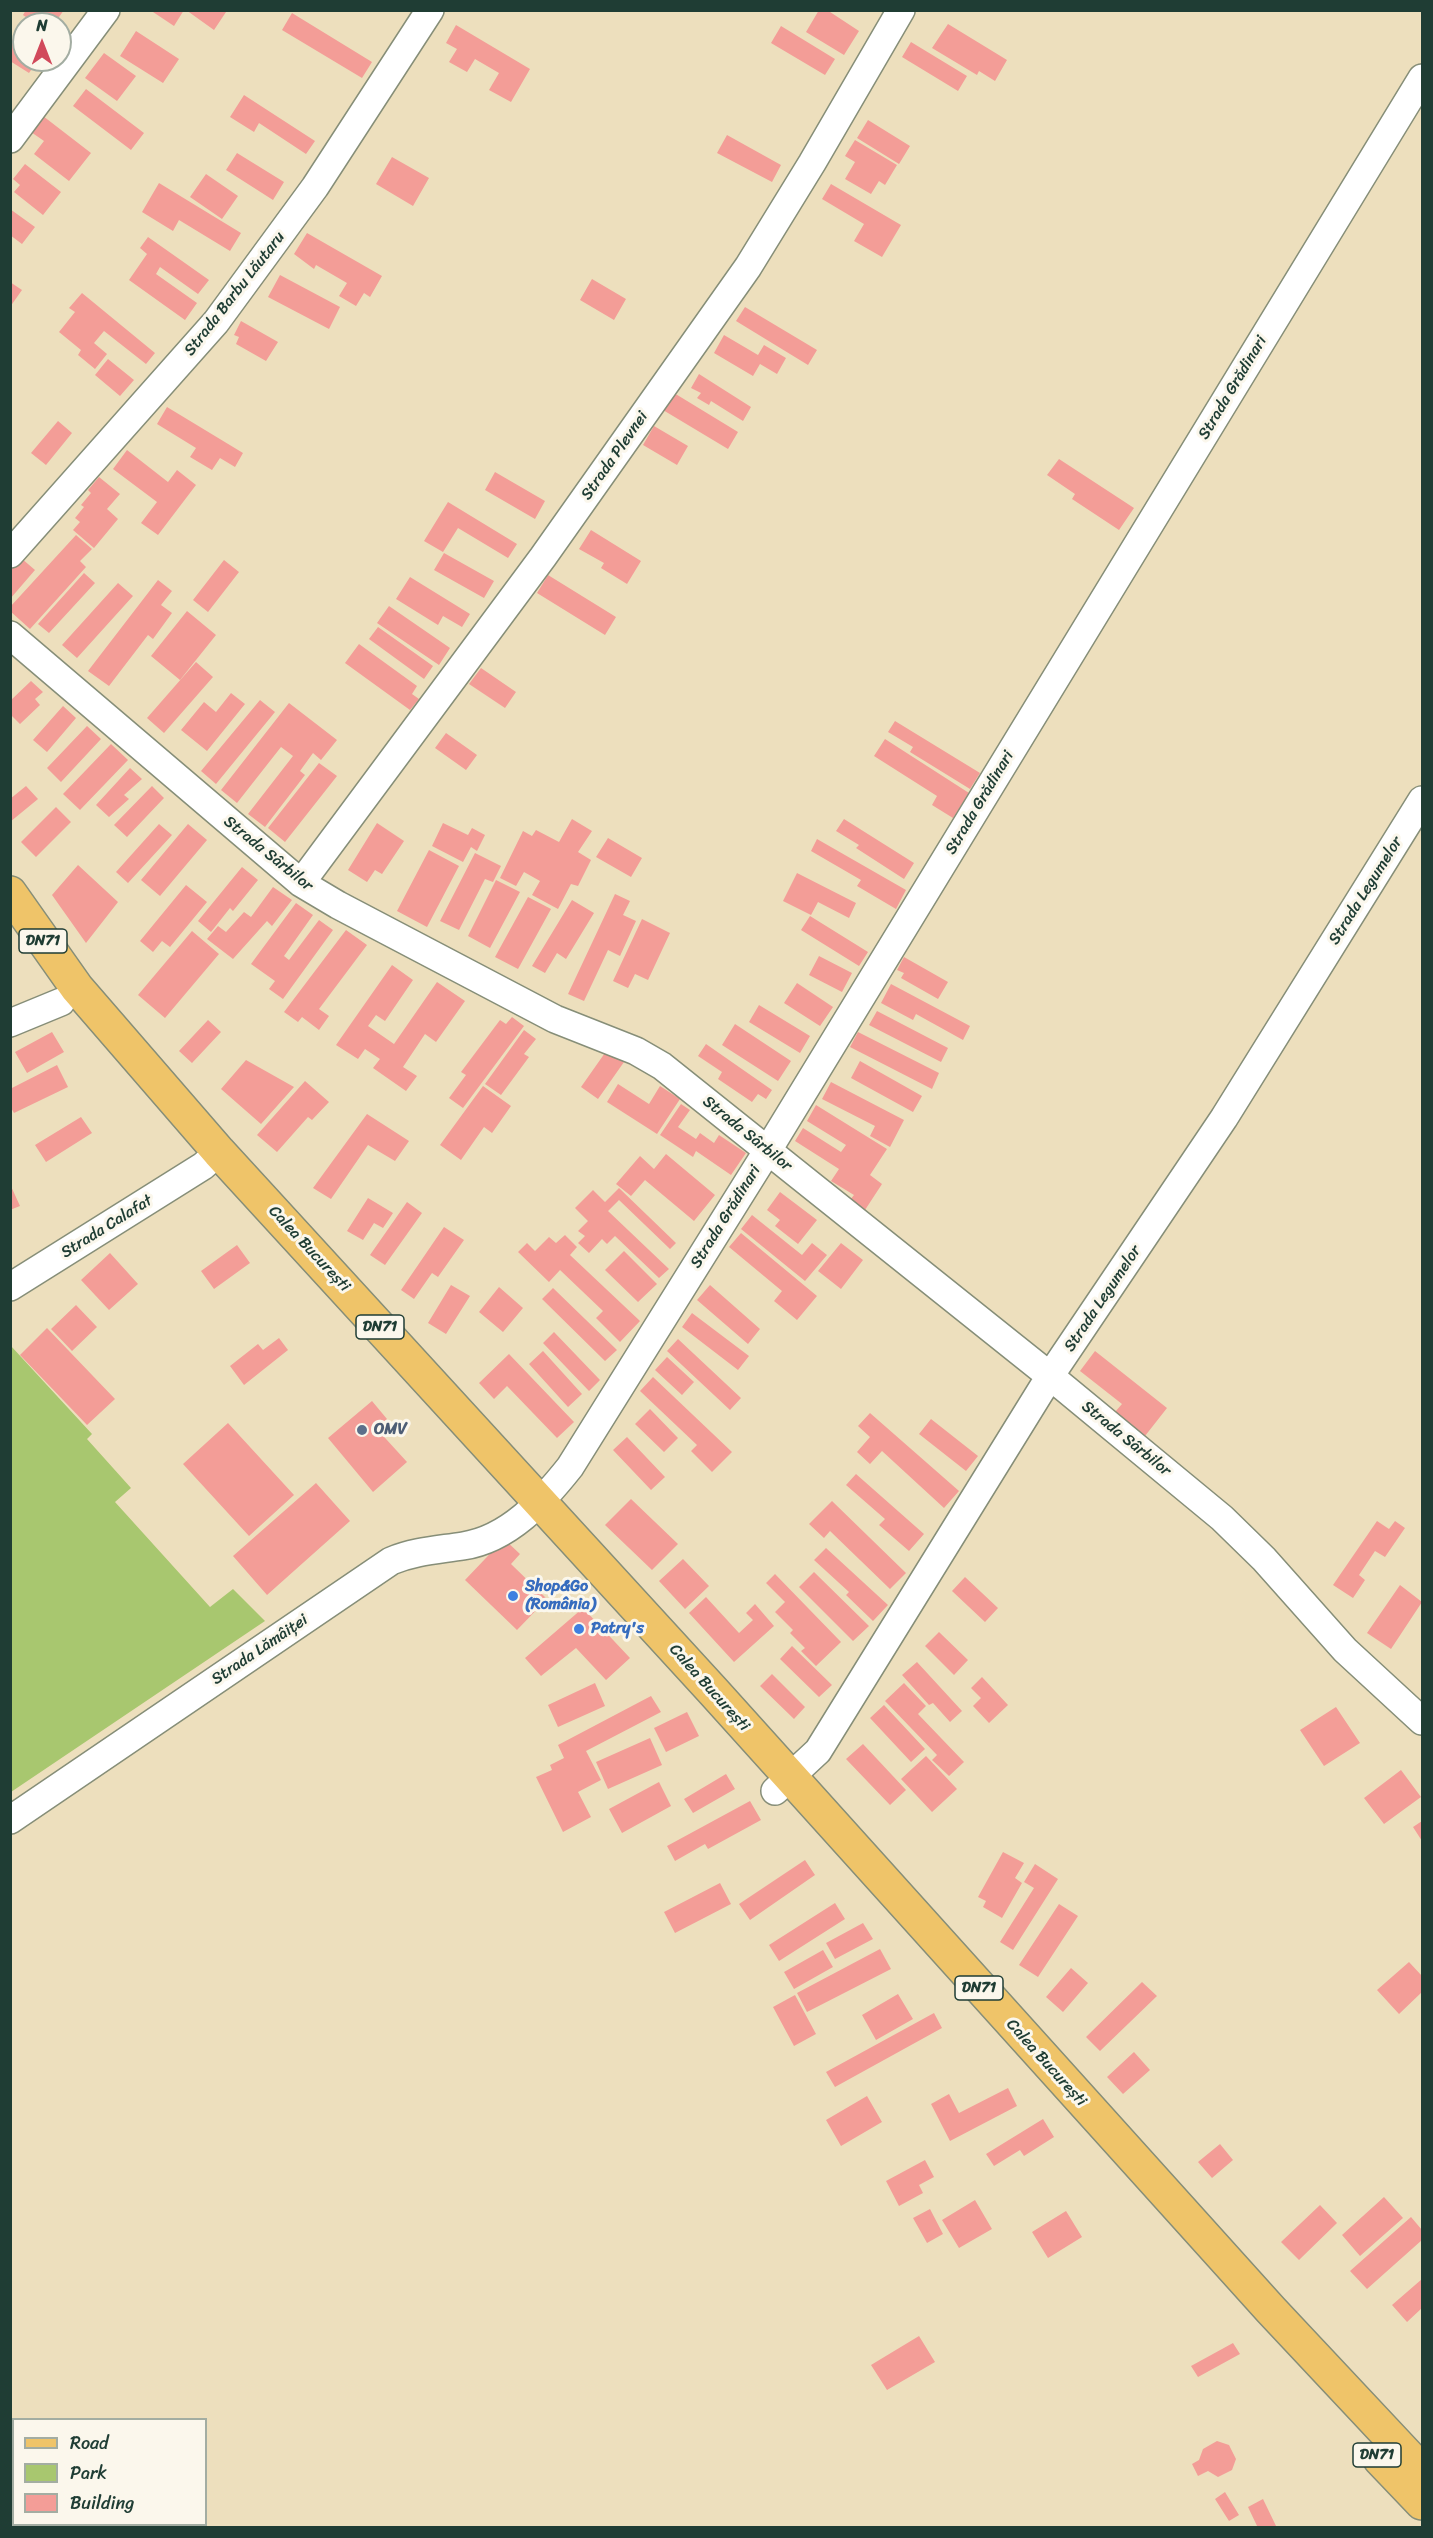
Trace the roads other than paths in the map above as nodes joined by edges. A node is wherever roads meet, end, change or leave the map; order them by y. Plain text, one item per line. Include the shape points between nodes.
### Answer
1 (106, 10) edge
2 (430, 10) edge
3 (901, 10) edge
4 (1422, 78) edge
5 (10, 139) edge
6 (10, 554) edge
7 (10, 635) edge
8 (1422, 800) edge
9 (301, 883) junction
10 (10, 893) edge
11 (10, 933) edge
12 (69, 995) junction
13 (10, 1023) edge
14 (768, 1150) junction
15 (211, 1159) junction
16 (10, 1287) edge
17 (1050, 1376) junction
18 (531, 1510) junction
19 (1422, 1721) edge
20 (782, 1784) junction
21 (10, 1820) edge
22 (1422, 2471) edge
23 (1422, 2503) edge

1 - 5 street
2 - 6 street, Strada Barbu Lăutaru via 315,187 216,322
3 - 9 street, Strada Plevnei via 748,267 543,557
4 - 14 street, Strada Grădinari
7 - 9 street, Strada Sârbilor
8 - 17 street, Strada Legumelor via 1224,1118
9 - 14 street, Strada Sârbilor via 555,1019 636,1051 662,1066
10 - 12 main road, Calea București / DN71
11 - 12 main road, Calea București / DN71
12 - 13 street
12 - 15 main road, Calea București / DN71
14 - 17 street, Strada Sârbilor
14 - 18 street, Strada Grădinari via 570,1467
15 - 16 street, Strada Calafat
15 - 18 main road, Calea București / DN71 via 460,1444
17 - 19 street, Strada Sârbilor via 1222,1518 1264,1559 1344,1650
17 - 20 street, Strada Legumelor via 818,1751
18 - 20 main road, Calea București / DN71 via 688,1692
18 - 21 street, Strada Lămâiței via 508,1528 466,1546 411,1553 391,1561
20 - 22 main road, Calea București / DN71
20 - 23 main road, Calea București / DN71 via 1278,2349

